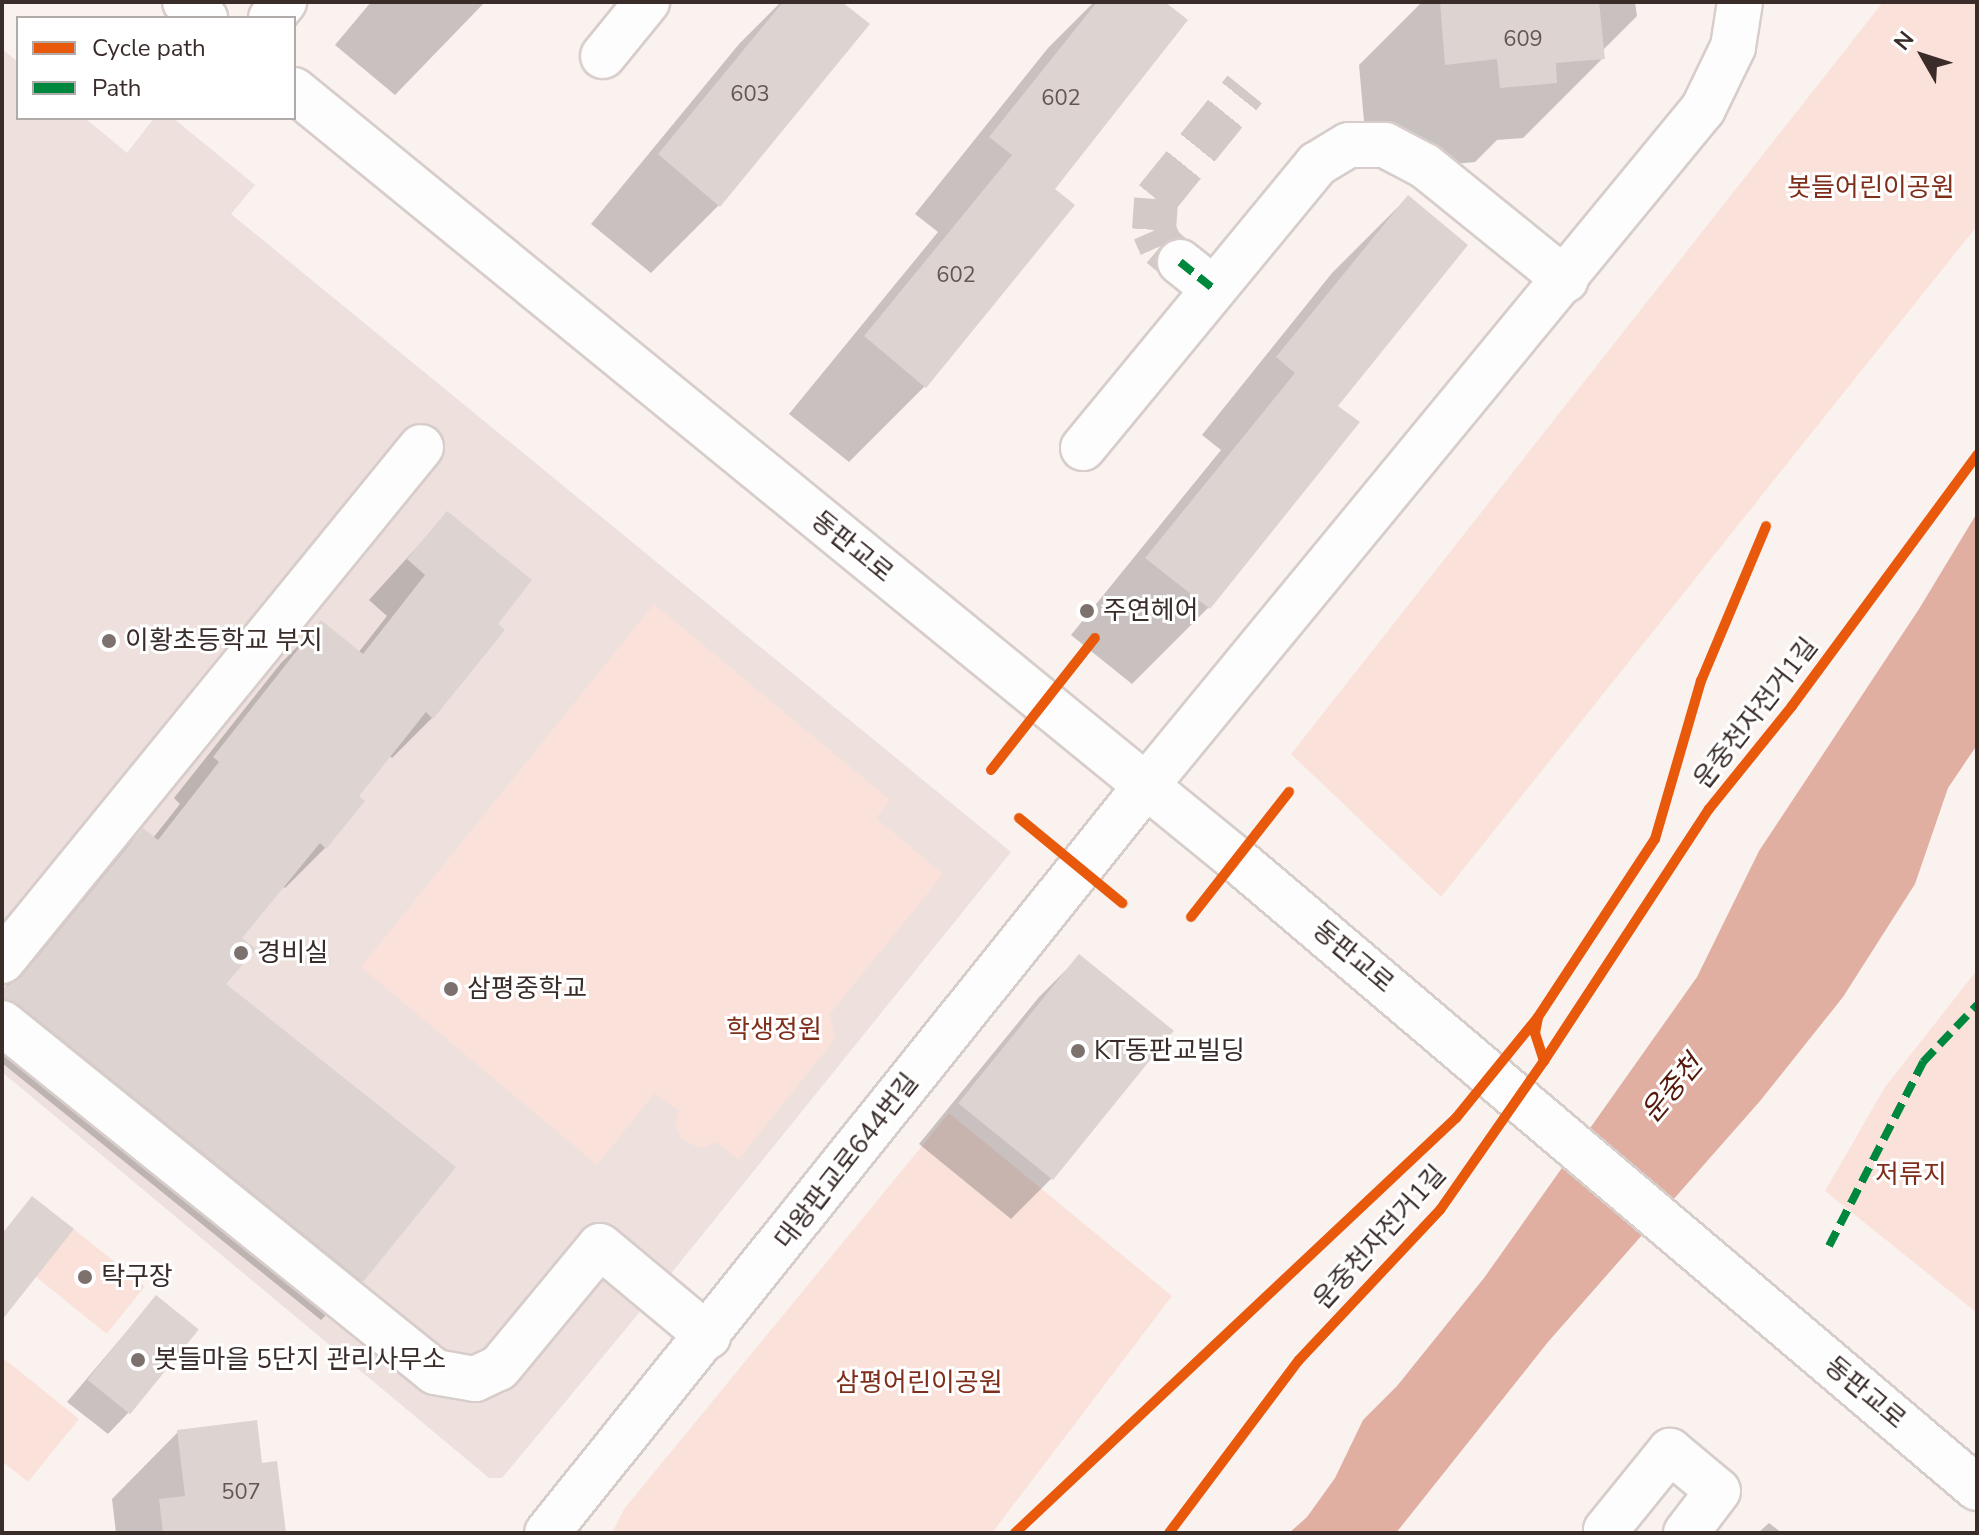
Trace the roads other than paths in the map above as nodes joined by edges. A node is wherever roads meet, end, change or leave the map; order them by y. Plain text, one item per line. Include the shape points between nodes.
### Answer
1 (185, 2) edge
2 (647, 2) edge
3 (1740, 2) edge
4 (202, 16) edge
5 (603, 56) dead end
6 (296, 92) edge
7 (1180, 262) tunnel mouth
8 (1566, 280) junction
9 (1214, 289) junction
10 (421, 447) dead end
11 (1083, 448) dead end
12 (1145, 787) junction
13 (2, 961) edge
14 (2, 1023) edge
15 (708, 1336) junction
16 (1977, 1488) edge
17 (547, 1533) edge
18 (1609, 1533) edge
19 (1686, 1533) edge

1 - 4 main road
2 - 5 main road
3 - 8 main road, 대왕판교로644번길 via 1733,47 1703,109
6 - 12 main road, 동판교로
7 - 9 main road
8 - 9 main road via 1425,166 1385,145 1349,145 1317,164
8 - 12 main road, 대왕판교로644번길
9 - 11 main road
10 - 13 main road
12 - 15 main road, 대왕판교로644번길
12 - 16 main road, 동판교로 via 1409,1003
14 - 15 main road via 435,1372 475,1379 499,1368 600,1246
15 - 17 main road, 대왕판교로644번길
18 - 19 main road via 1606,1530 1670,1451 1718,1491

